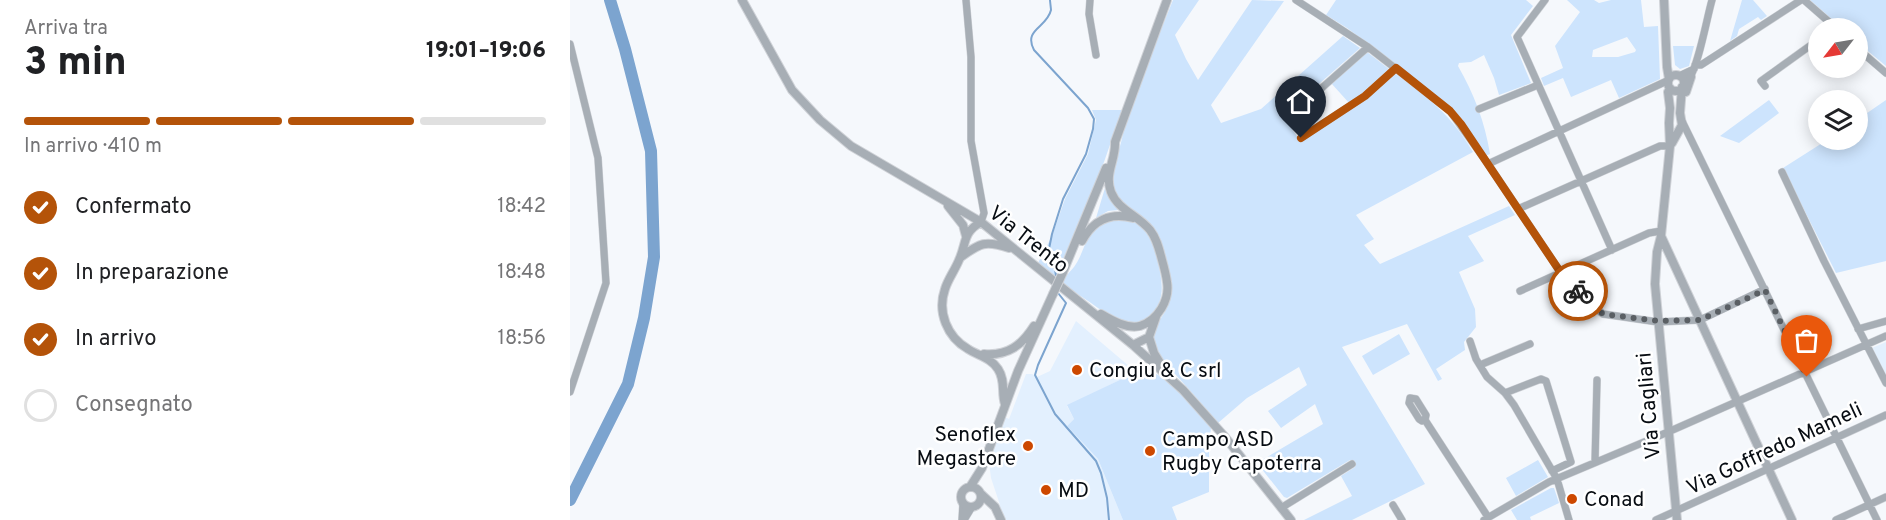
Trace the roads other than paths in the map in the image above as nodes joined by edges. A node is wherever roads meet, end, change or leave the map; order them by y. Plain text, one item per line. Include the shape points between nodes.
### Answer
1 (742, 0) edge
2 (966, 0) edge
3 (1090, 0) edge
4 (1167, 0) edge
5 (1296, 0) edge
6 (1545, 0) edge
7 (1664, 0) edge
8 (1712, 0) edge
9 (1803, 0) edge
10 (1824, 18) edge
11 (570, 44) edge
12 (1368, 47) junction
13 (1808, 47) edge
14 (1096, 55) dead end
15 (1868, 57) edge
16 (1396, 68) junction
17 (1693, 70) junction
18 (1886, 73) edge
19 (1672, 81) junction
20 (1538, 85) junction
21 (1683, 86) junction
22 (1765, 86) dead end
23 (1316, 93) dead end
24 (1681, 104) junction
25 (1479, 109) dead end
26 (1681, 119) junction
27 (1674, 129) junction
28 (1558, 130) junction
29 (1301, 138) dead end
30 (1116, 139) junction
31 (1670, 146) junction
32 (1488, 164) junction
33 (1782, 172) dead end
34 (1581, 181) junction
35 (942, 199) junction
36 (1518, 209) junction
37 (1136, 218) junction
38 (1661, 233) junction
39 (981, 234) junction
40 (966, 236) junction
41 (1015, 249) junction
42 (1612, 250) junction
43 (960, 258) junction
44 (1069, 261) junction
45 (1561, 273) junction
46 (1765, 290) junction
47 (1520, 291) dead end
48 (1087, 309) junction
49 (1157, 314) junction
50 (1041, 320) junction
51 (1700, 320) junction
52 (1658, 321) junction
53 (1886, 321) edge
54 (1141, 326) junction
55 (1858, 329) junction
56 (1886, 336) edge
57 (1149, 337) junction
58 (1470, 341) dead end
59 (1530, 344) dead end
60 (1133, 345) junction
61 (1866, 345) junction
62 (978, 354) junction
63 (1480, 365) junction
64 (1804, 371) junction
65 (1597, 380) dead end
66 (1174, 382) junction
67 (1886, 383) edge
68 (570, 392) edge
69 (1505, 393) junction
70 (1739, 401) junction
71 (1005, 405) junction
72 (1886, 415) edge
73 (1425, 420) dead end
74 (1668, 432) junction
75 (1836, 437) junction
76 (1595, 462) junction
77 (1352, 464) dead end
78 (982, 468) junction
79 (1769, 469) junction
80 (1552, 471) junction
81 (1557, 479) junction
82 (970, 487) junction
83 (980, 492) junction
84 (1886, 497) edge
85 (963, 503) junction
86 (1393, 505) dead end
87 (1869, 505) junction
88 (974, 506) junction
89 (1281, 508) junction
90 (1676, 516) edge
91 (1486, 518) edge
92 (1001, 519) edge
93 (963, 520) edge
94 (1291, 520) edge
95 (1402, 520) edge
96 (1569, 520) edge
97 (1656, 520) edge
98 (1792, 520) edge
99 (1836, 520) edge
100 (1877, 520) edge

1 - 35 street, Via Trento via 792,90 820,120 851,146
2 - 39 street via 971,57 970,141 984,213
3 - 14 street
4 - 30 street
5 - 12 street
6 - 20 street via 1517,37
7 - 19 street
8 - 17 street
9 - 10 street
9 - 17 street
11 - 68 street via 598,158 606,283
12 - 16 street
12 - 23 street
13 - 22 street via 1761,81
15 - 18 street
16 - 29 street via 1365,96
16 - 32 street via 1450,111
17 - 19 street
17 - 21 street
17 - 24 street
19 - 21 street via 1683,80
19 - 21 street via 1676,91
19 - 27 street, Via Cagliari via 1668,92
19 - 28 street
20 - 25 street
20 - 28 street
21 - 24 street, Via Cagliari
24 - 26 street, Via Cagliari
26 - 27 street, Via Cagliari via 1682,125
26 - 46 street
27 - 31 street, Via Cagliari
28 - 32 street
28 - 34 street
30 - 37 street via 1109,184 1117,202
30 - 44 street
31 - 34 street via 1660,146
31 - 38 street, Via Cagliari
32 - 36 street
33 - 55 street
34 - 36 street
34 - 42 street
35 - 39 street, Via Trento
35 - 40 street via 958,217
36 - 45 street
37 - 44 street via 1113,215 1096,223
37 - 49 street via 1155,239 1167,281 1167,297
38 - 42 street via 1649,233
38 - 51 street
38 - 52 street, Via Cagliari via 1655,284
39 - 40 street via 972,228
39 - 41 street, Via Trento
39 - 41 street
39 - 43 street
40 - 43 street
41 - 48 street, Via Trento
42 - 45 street
43 - 62 street via 942,300 944,322 958,342
44 - 50 street, bridge
45 - 47 street
45 - 52 street via 1603,314
46 - 51 street
46 - 64 street
48 - 54 street via 1124,325
48 - 60 street, Via Trento
49 - 54 street
49 - 57 street
50 - 62 street via 1011,350
50 - 71 street
51 - 52 street
51 - 70 street
52 - 74 street, Via Cagliari
53 - 55 street
54 - 60 street
55 - 61 street
56 - 61 street
57 - 60 street
57 - 66 street via 1157,361
58 - 63 street
59 - 63 street
60 - 66 street, Via Trento
61 - 64 street
61 - 67 street
62 - 71 street via 998,367 1003,377
63 - 69 street
64 - 70 street
64 - 75 street
65 - 76 street
66 - 89 street, Via Trento via 1225,437
69 - 80 street
69 - 80 street via 1541,379 1546,381 1571,462
70 - 74 street
70 - 79 street
71 - 78 street
72 - 75 street, Via Goffredo Mameli
73 - 91 street
74 - 76 street
74 - 90 street, Via Cagliari
75 - 79 street, Via Goffredo Mameli
75 - 87 street
76 - 81 street
77 - 89 street
78 - 82 street
78 - 83 street
79 - 90 street, Via Goffredo Mameli
79 - 98 street
80 - 81 street
81 - 91 street
81 - 96 street
82 - 83 street
82 - 85 street via 961,494
83 - 88 street via 981,500
83 - 92 street
84 - 87 street
85 - 88 street
85 - 93 street
86 - 95 street
87 - 99 street
87 - 100 street
88 - 92 street via 992,510
88 - 93 street
89 - 94 street, Via Trento
90 - 97 street, Via Goffredo Mameli

